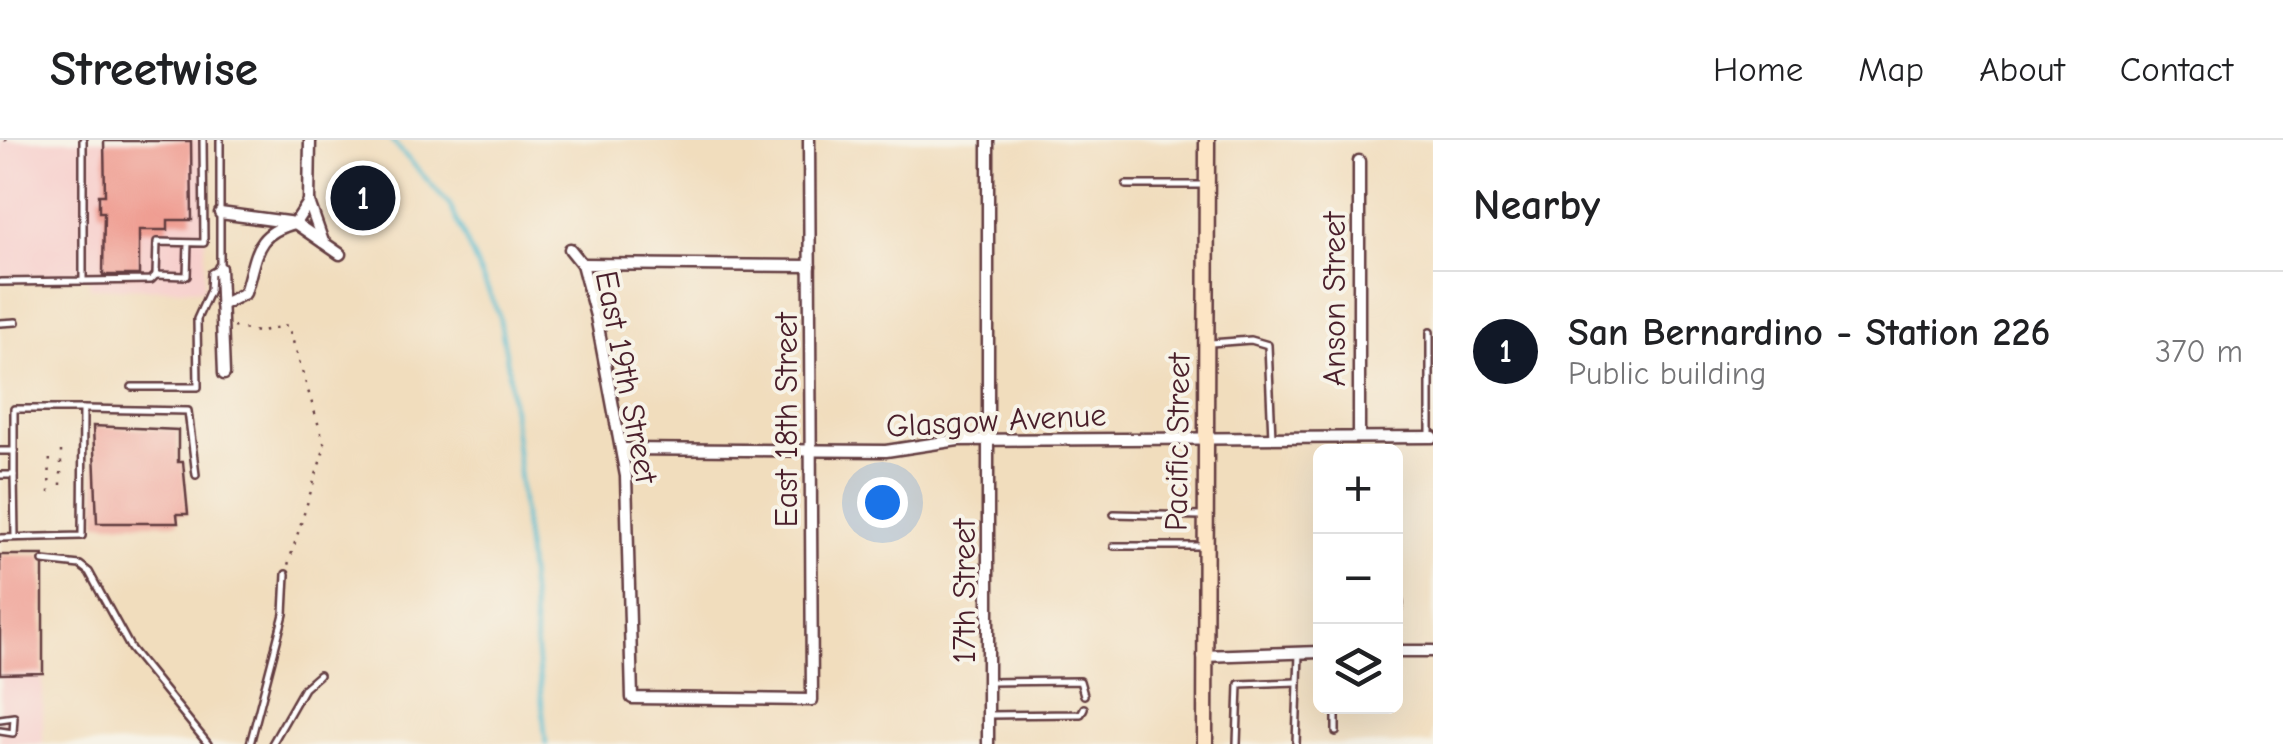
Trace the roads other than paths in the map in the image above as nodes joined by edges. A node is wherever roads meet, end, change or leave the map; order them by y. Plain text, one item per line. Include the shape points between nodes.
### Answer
1 (84, 140) edge
2 (203, 140) edge
3 (220, 140) edge
4 (310, 140) edge
5 (809, 140) edge
6 (988, 140) edge
7 (1207, 140) edge
8 (1359, 161) dead end
9 (1126, 184) dead end
10 (1207, 186) junction
11 (309, 202) junction
12 (220, 213) junction
13 (294, 223) junction
14 (323, 242) junction
15 (188, 243) junction
16 (570, 249) dead end
17 (340, 254) dead end
18 (582, 264) junction
19 (810, 266) junction
20 (220, 268) junction
21 (156, 276) junction
22 (82, 281) junction
23 (0, 282) edge
24 (221, 305) junction
25 (16, 322) dead end
26 (0, 323) edge
27 (1430, 332) dead end
28 (1206, 344) junction
29 (224, 374) dead end
30 (132, 387) dead end
31 (83, 409) junction
32 (1432, 437) edge
33 (1206, 438) junction
34 (1272, 438) junction
35 (1360, 438) junction
36 (990, 439) junction
37 (622, 449) junction
38 (0, 451) edge
39 (14, 451) junction
40 (811, 451) junction
41 (14, 475) junction
42 (196, 475) dead end
43 (0, 476) edge
44 (1114, 514) dead end
45 (1203, 516) junction
46 (15, 537) junction
47 (0, 538) edge
48 (1114, 546) dead end
49 (1203, 546) junction
50 (43, 561) dead end
51 (286, 574) road end
52 (1433, 651) edge
53 (1299, 652) junction
54 (1313, 652) edge
55 (1403, 652) edge
56 (1202, 656) junction
57 (318, 675) dead end
58 (989, 682) junction
59 (1298, 682) junction
60 (1084, 696) dead end
61 (812, 700) joint
62 (1084, 708) dead end
63 (1336, 714) edge
64 (988, 715) junction
65 (0, 719) edge
66 (0, 731) edge
67 (1336, 732) dead end
68 (208, 744) edge
69 (250, 744) edge
70 (272, 744) edge
71 (988, 744) edge
72 (1205, 744) edge
73 (1237, 744) edge
74 (1296, 744) edge

1 - 22 lane
2 - 15 lane via 204,243
3 - 12 lane
4 - 11 street
5 - 19 street, East 18th Street
6 - 36 street, 17th Street
7 - 10 street, Pacific Street
8 - 35 street, Anson Street
9 - 10 lane
10 - 28 street, Pacific Street
11 - 13 street
11 - 14 street
12 - 13 street
12 - 20 lane
13 - 14 street
13 - 24 street via 270,230 245,293
14 - 17 street
15 - 21 lane via 188,276
15 - 21 lane via 157,242
16 - 18 street, East 19th Street
18 - 19 street
18 - 37 street, East 19th Street
19 - 40 street, East 18th Street
20 - 24 street
20 - 30 lane via 211,273 196,318 198,387
21 - 22 lane
22 - 23 lane
24 - 29 street
25 - 26 lane
27 - 32 lane
28 - 33 street, Pacific Street
28 - 34 lane via 1268,344
31 - 39 lane via 14,409
31 - 42 lane via 188,412
31 - 46 lane via 82,536
32 - 35 street, Glasgow Avenue
33 - 34 street, Glasgow Avenue
33 - 36 street, Glasgow Avenue
33 - 45 street, Pacific Street
34 - 35 street, Glasgow Avenue
36 - 40 street, Glasgow Avenue via 886,451
36 - 58 street, 17th Street
37 - 40 street, Glasgow Avenue
37 - 61 street, East 19th Street via 632,698
38 - 39 lane
39 - 41 lane
40 - 61 street, East 18th Street
41 - 43 lane
41 - 46 lane
44 - 45 lane
45 - 49 street, Pacific Street
46 - 47 lane
48 - 49 lane
49 - 56 street, Pacific Street
50 - 68 lane via 90,572 131,649
51 - 69 lane via 284,614
52 - 55 street
53 - 54 street
53 - 56 street
53 - 59 lane
56 - 72 street, Pacific Street
57 - 70 lane
58 - 60 lane via 1080,682
58 - 64 street, 17th Street
59 - 73 lane via 1239,684
59 - 74 lane
62 - 64 lane via 1080,714
63 - 67 lane
64 - 71 street, 17th Street
65 - 66 lane via 14,717 12,733

